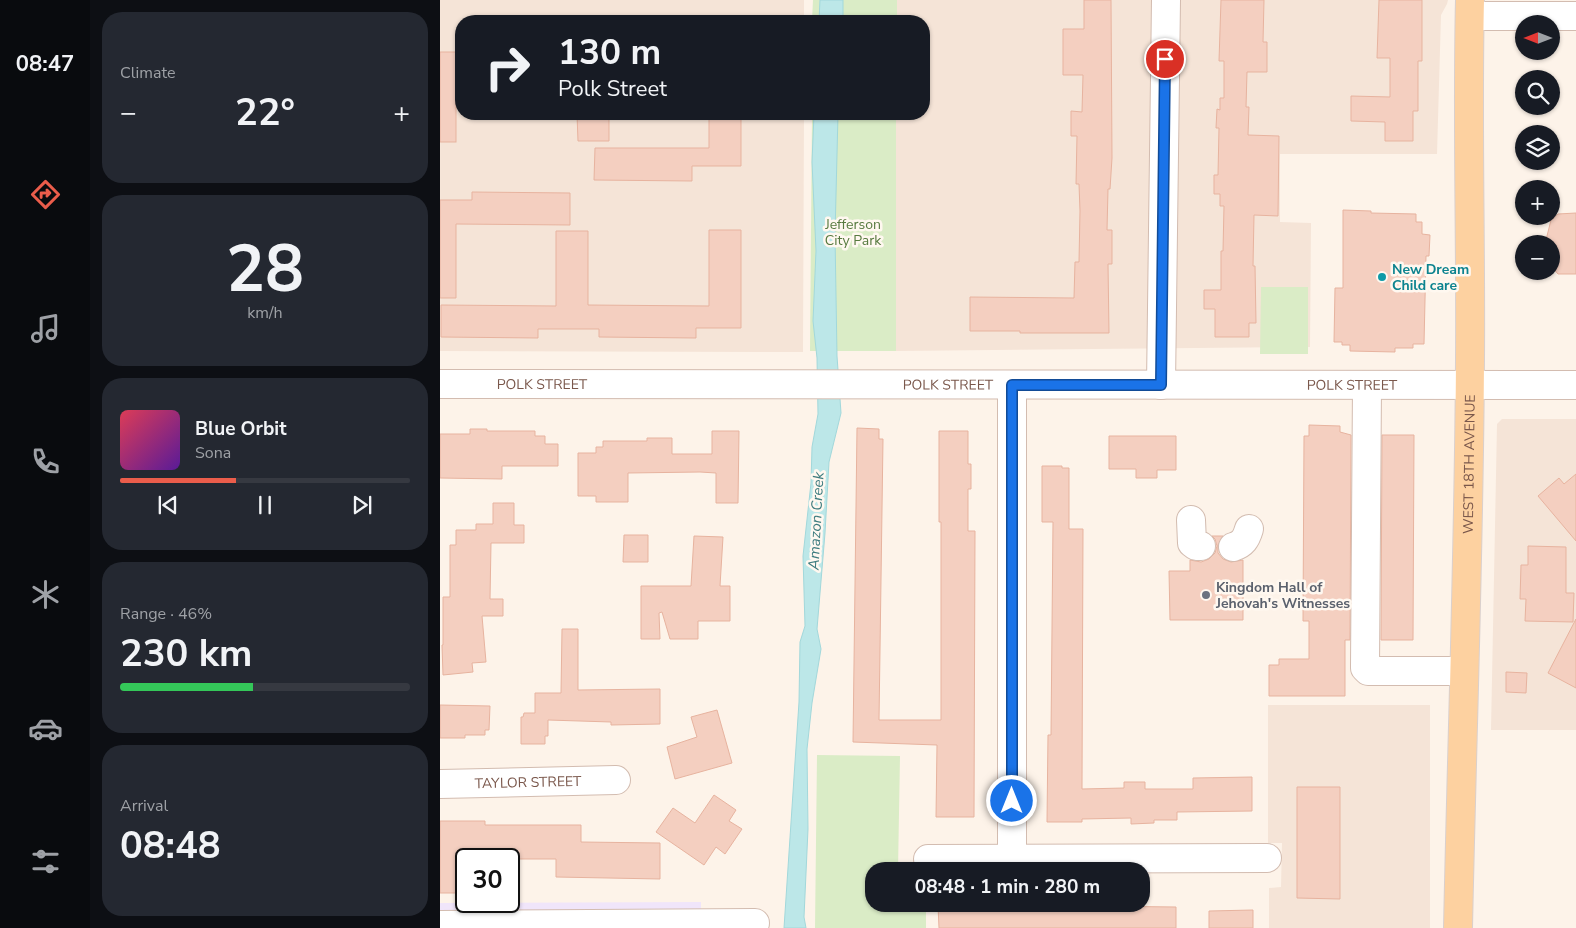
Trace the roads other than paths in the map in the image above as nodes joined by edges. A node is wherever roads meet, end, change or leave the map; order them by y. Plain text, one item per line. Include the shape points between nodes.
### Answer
1 (1166, 0) edge
2 (1470, 8) edge
3 (1576, 16) edge
4 (440, 384) edge
5 (1012, 385) junction
6 (1161, 385) junction
7 (1367, 385) junction
8 (1470, 385) junction
9 (1576, 385) edge
10 (1191, 520) dead end
11 (1201, 546) dead end
12 (1463, 671) junction
13 (616, 780) dead end
14 (440, 784) edge
15 (1267, 858) dead end
16 (928, 859) dead end
17 (1012, 860) junction
18 (755, 922) dead end
19 (440, 925) edge
20 (692, 926) edge
21 (1458, 928) edge

1 - 6 street
2 - 3 street
2 - 8 main road, WEST 18TH AVENUE
4 - 5 street, POLK STREET
5 - 6 street, POLK STREET
5 - 17 street
6 - 7 street, POLK STREET
7 - 8 street, POLK STREET
7 - 12 street via 1364,668 1368,671
8 - 9 street, POLK STREET
8 - 12 main road, WEST 18TH AVENUE
10 - 11 street via 1192,543
12 - 21 main road, WEST 18TH AVENUE
13 - 14 street, TAYLOR STREET
15 - 17 street
16 - 17 street
18 - 20 street
19 - 20 street

